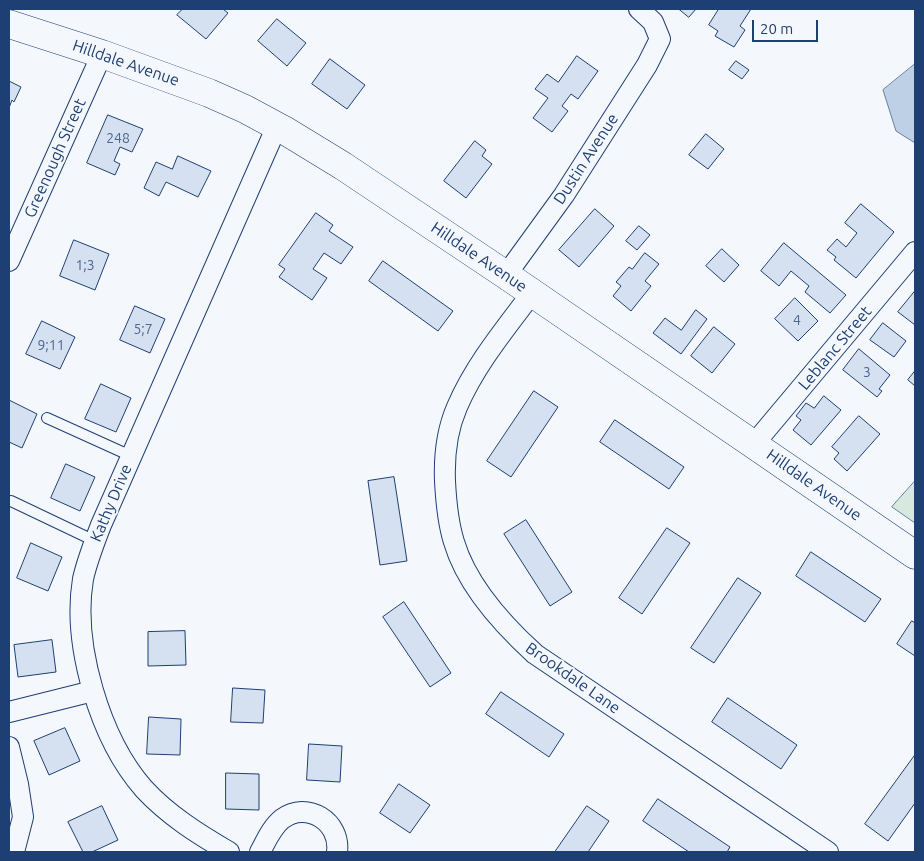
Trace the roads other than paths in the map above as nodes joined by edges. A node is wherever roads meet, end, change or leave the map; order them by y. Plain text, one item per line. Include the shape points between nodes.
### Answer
1 (639, 9) edge
2 (9, 24) edge
3 (102, 54) junction
4 (277, 126) junction
5 (915, 252) edge
6 (9, 261) edge
7 (506, 275) junction
8 (532, 293) junction
9 (47, 418) dead end
10 (754, 444) junction
11 (131, 456) junction
12 (11, 501) dead end
13 (95, 541) junction
14 (915, 555) edge
15 (93, 691) junction
16 (9, 712) edge
17 (9, 747) edge
18 (14, 852) edge
19 (229, 852) edge
20 (260, 852) edge
21 (337, 852) edge
22 (828, 852) edge

1 - 7 street, Dustin Avenue via 653,22 660,39 647,65 564,195
2 - 3 main road, Hilldale Avenue
3 - 4 main road, Hilldale Avenue via 209,93
3 - 6 street, Greenough Street
4 - 7 main road, Hilldale Avenue
4 - 11 street, Kathy Drive
5 - 10 street, Leblanc Street
7 - 8 main road, Hilldale Avenue
8 - 10 main road, Hilldale Avenue
8 - 22 street, Brookdale Lane via 479,367 457,408 450,429 445,466 446,492 454,542 462,563 503,624 535,654
9 - 11 lane
10 - 14 main road, Hilldale Avenue
11 - 13 street, Kathy Drive
12 - 13 lane
13 - 15 street, Kathy Drive via 83,580 81,609
15 - 16 street
15 - 19 street, Kathy Drive via 118,752 144,789 180,822
17 - 18 street via 23,817
20 - 21 street via 283,818 302,812 313,813 330,825 338,845

